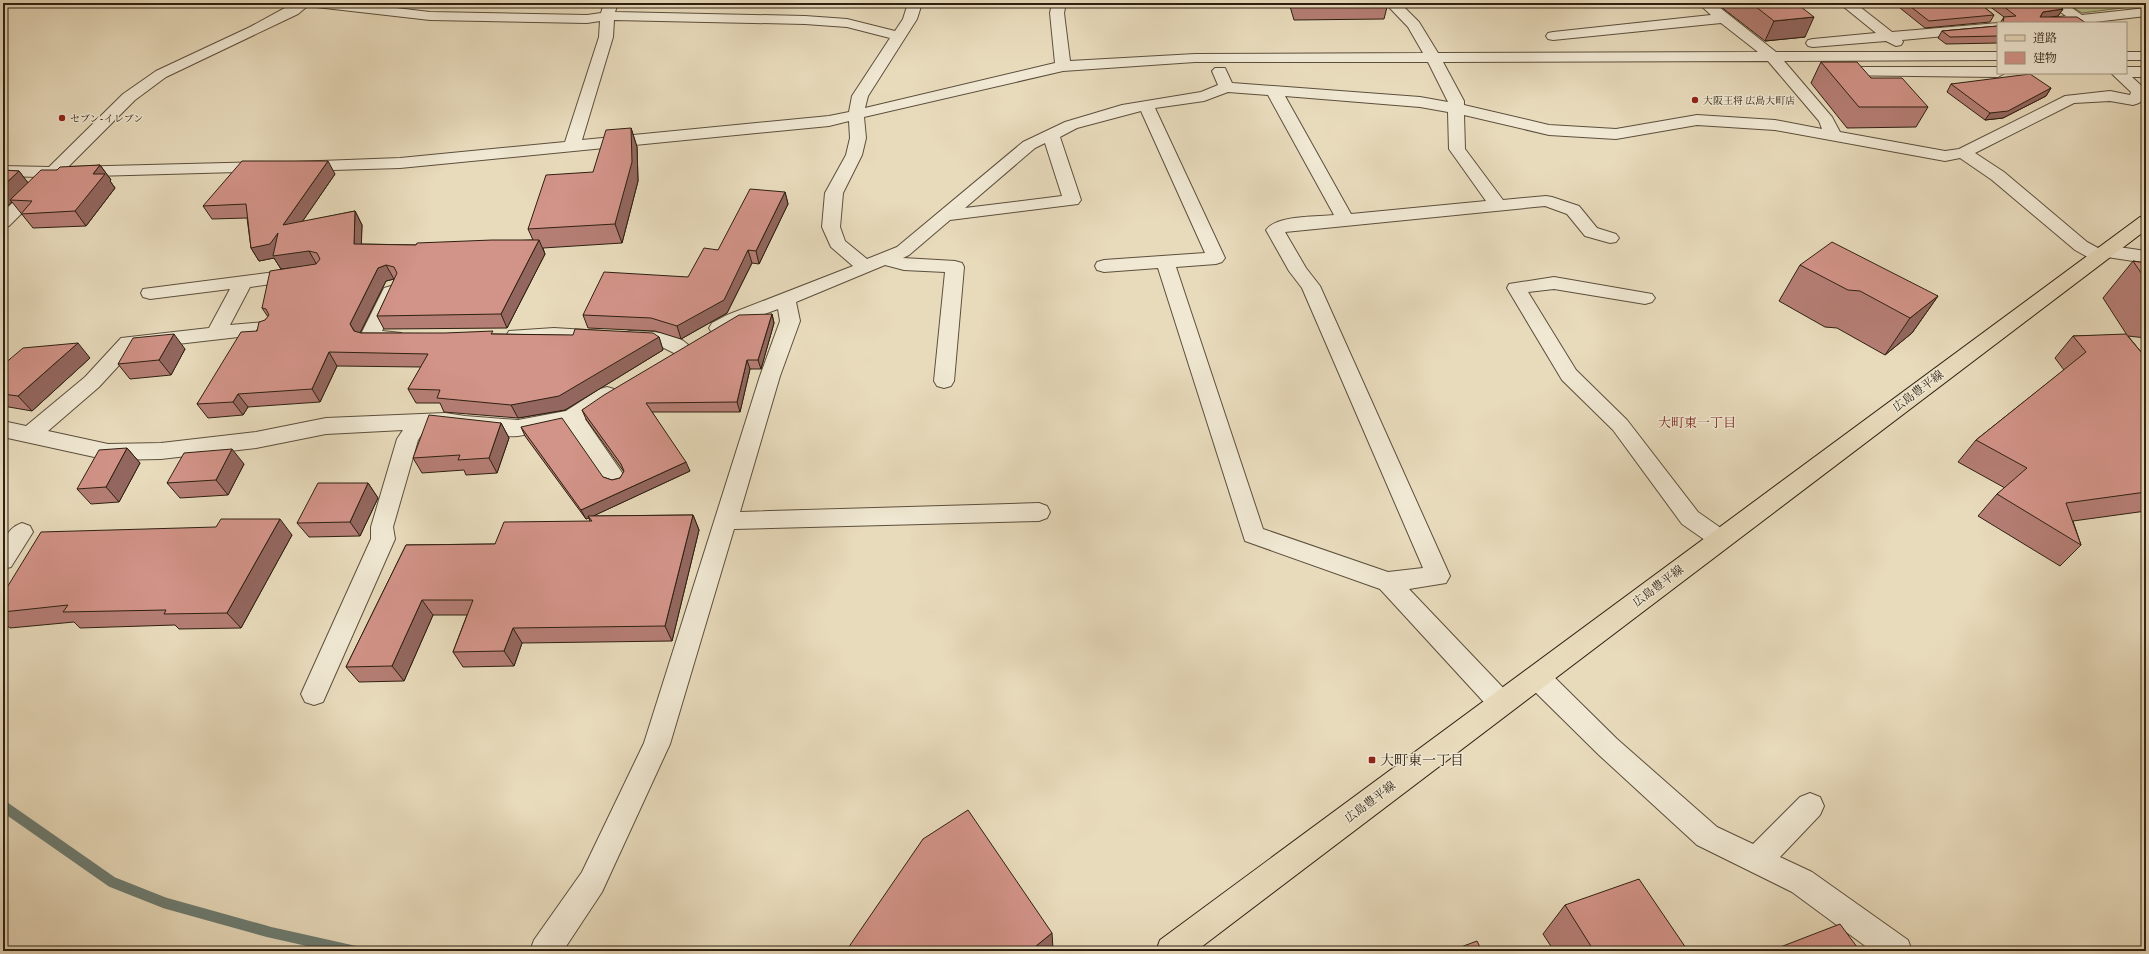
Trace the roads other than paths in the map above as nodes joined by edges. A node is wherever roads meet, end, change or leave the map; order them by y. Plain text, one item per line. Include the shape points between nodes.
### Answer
1 (303, 3) edge
2 (316, 3) edge
3 (915, 3) edge
4 (1059, 3) edge
5 (1392, 3) edge
6 (1705, 3) edge
7 (1846, 3) edge
8 (2054, 3) edge
9 (609, 10) edge
10 (2146, 12) edge
11 (1726, 18) junction
12 (2081, 20) junction
13 (1997, 22) edge
14 (2056, 22) edge
15 (899, 36) junction
16 (1553, 36) dead end
17 (1890, 37) junction
18 (1813, 43) dead end
19 (1912, 56) junction
20 (1997, 56) edge
21 (2127, 56) edge
22 (2146, 56) edge
23 (1437, 64) junction
24 (1063, 66) junction
25 (1775, 66) junction
26 (1730, 71) dead end
27 (1808, 72) dead end
28 (1824, 72) edge
29 (1997, 72) edge
30 (2127, 72) edge
31 (2146, 72) edge
32 (2120, 74) edge
33 (1026, 76) junction
34 (1223, 79) junction
35 (1274, 91) junction
36 (2143, 97) edge
37 (1146, 105) junction
38 (1456, 108) junction
39 (856, 114) junction
40 (1051, 135) junction
41 (1834, 136) junction
42 (572, 146) junction
43 (1963, 153) junction
44 (3, 171) edge
45 (55, 172) junction
46 (1498, 205) junction
47 (943, 216) junction
48 (1345, 219) junction
49 (2146, 220) edge
50 (3, 222) edge
51 (1610, 238) dead end
52 (2102, 254) junction
53 (2146, 257) edge
54 (1165, 262) junction
55 (874, 263) junction
56 (1104, 266) dead end
57 (317, 272) edge
58 (243, 283) junction
59 (394, 286) edge
60 (150, 293) dead end
61 (1645, 298) dead end
62 (786, 299) junction
63 (266, 328) edge
64 (216, 333) junction
65 (499, 336) edge
66 (414, 338) edge
67 (693, 344) junction
68 (661, 362) edge
69 (944, 381) dead end
70 (620, 386) edge
71 (572, 417) junction
72 (420, 421) junction
73 (3, 429) edge
74 (30, 435) junction
75 (616, 480) edge
76 (1039, 512) dead end
77 (726, 521) junction
78 (22, 532) dead end
79 (1720, 539) junction
80 (3, 560) edge
81 (1388, 582) junction
82 (1537, 677) junction
83 (314, 694) dead end
84 (1501, 704) junction
85 (1810, 806) dead end
86 (1757, 860) junction
87 (545, 951) edge
88 (1171, 951) edge
89 (1897, 951) edge

1 - 45 street via 293,11 255,30 161,74 129,97
2 - 9 street via 430,16 587,19
3 - 15 street via 910,19
4 - 24 street
5 - 23 street via 1414,25
6 - 11 street
7 - 17 street
8 - 12 street
9 - 15 street via 847,23
9 - 42 street via 606,37
10 - 12 street
11 - 16 street
11 - 25 street
12 - 14 street
13 - 17 street
15 - 39 street via 860,96
17 - 18 street
17 - 19 street
19 - 20 street
19 - 25 street
21 - 22 street
23 - 24 street via 1195,58
23 - 25 street
23 - 26 street
23 - 34 street
23 - 38 street via 1456,101
24 - 33 street
25 - 27 street
25 - 41 street via 1826,120
28 - 29 street
30 - 31 street
32 - 36 street
33 - 34 street
33 - 39 street
34 - 35 street
34 - 37 street via 1204,96
35 - 38 street via 1420,102
35 - 48 street
36 - 43 street via 2133,100 2110,96 2071,99
37 - 40 street via 1071,124
37 - 54 street via 1216,258
38 - 41 street via 1549,130 1616,134 1698,120 1775,125
38 - 46 street via 1457,149
39 - 42 street via 829,121
39 - 55 street via 858,138 854,155 834,193 831,227 837,243
40 - 47 street via 1029,145
40 - 47 street via 1072,200
41 - 43 street via 1945,156
42 - 45 street via 400,163
43 - 52 street via 1998,176 2081,246
44 - 45 street
45 - 50 street
46 - 48 street
46 - 51 street via 1546,201 1573,210 1591,232
47 - 55 street via 903,251
48 - 81 street via 1284,225 1275,230 1298,271 1311,286 1438,576
49 - 52 main road, 広島豊平線
52 - 53 street
52 - 79 main road, 広島豊平線
54 - 56 street
54 - 81 street via 1253,535
55 - 62 street
55 - 69 street via 955,267
57 - 58 street
58 - 60 street
58 - 64 street
59 - 66 street via 369,338
61 - 79 street via 1554,283 1516,288 1569,375 1620,425 1690,518
62 - 67 street via 734,319
62 - 77 street via 790,321 770,376
63 - 64 street
64 - 74 street via 128,343 92,382
65 - 67 street via 554,334 662,339
67 - 68 street
70 - 71 street
71 - 72 street via 518,428 445,420
71 - 75 street
72 - 74 street via 326,426 256,440 161,451 108,452
72 - 83 street via 408,439 382,527 383,539
73 - 74 street
76 - 77 street
77 - 87 street via 657,744 592,882
78 - 80 street
79 - 82 main road, 広島豊平線
81 - 84 street
82 - 84 main road, 広島豊平線
82 - 86 street via 1608,747 1707,836
84 - 88 main road, 広島豊平線
85 - 86 street
86 - 89 street via 1802,882

